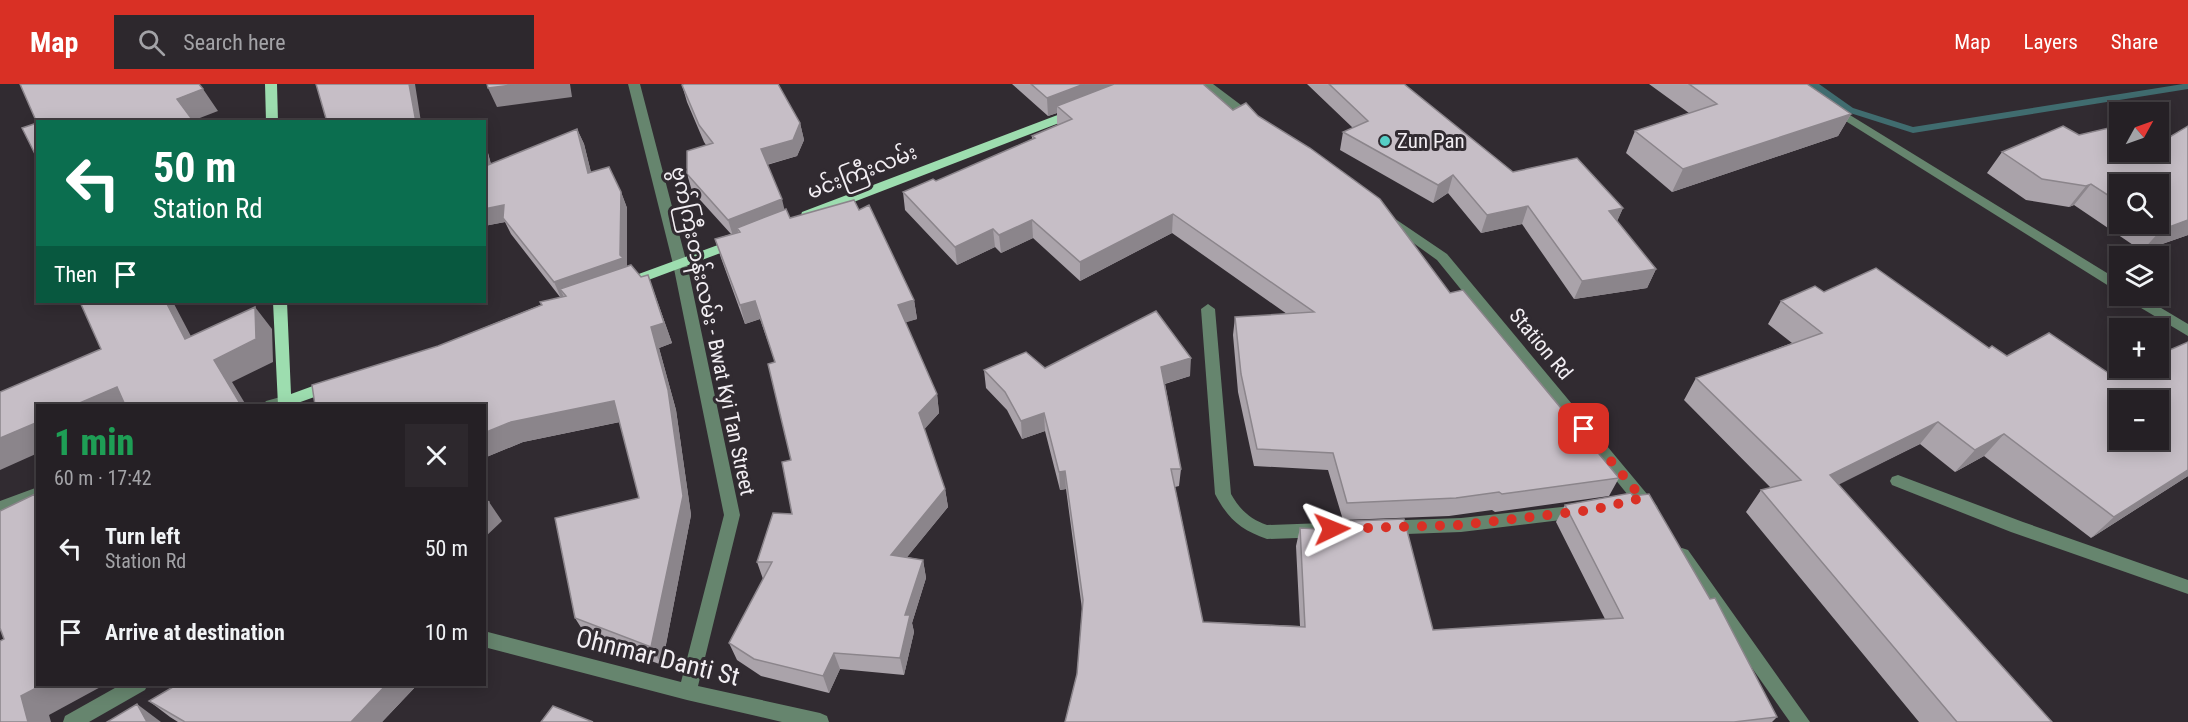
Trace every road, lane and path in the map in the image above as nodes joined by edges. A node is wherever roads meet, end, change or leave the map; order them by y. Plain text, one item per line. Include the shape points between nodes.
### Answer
1 (271, 84) edge
2 (634, 84) edge
3 (1206, 84) edge
4 (1823, 103) edge
5 (1093, 105) edge
6 (272, 120) edge
7 (1263, 126) edge
8 (1376, 208) edge
9 (792, 221) edge
10 (747, 238) edge
11 (680, 264) junction
12 (2109, 281) edge
13 (612, 288) edge
14 (280, 303) edge
15 (2147, 306) edge
16 (1208, 309) dead end
17 (2188, 331) edge
18 (340, 382) edge
19 (280, 404) edge
20 (1898, 481) dead end
21 (36, 494) edge
22 (1642, 498) junction
23 (1622, 503) edge
24 (0, 508) edge
25 (1592, 510) edge
26 (1662, 527) edge
27 (1676, 547) edge
28 (2188, 587) edge
29 (486, 640) edge
30 (135, 686) edge
31 (687, 692) junction
32 (72, 722) edge
33 (820, 722) edge
34 (1801, 722) edge

1 - 6 main road
2 - 11 street, ဗွက်ကြီးတန်းလမ်း - Bwat Kyi Tan Street
3 - 7 street
4 - 12 street
5 - 9 main road, မင်းကြီးလမ်း
8 - 22 street, Station Rd via 1442,257
10 - 11 main road
11 - 13 main road
11 - 31 street, ဗွက်ကြီးတန်းလမ်း - Bwat Kyi Tan Street via 732,515
14 - 19 main road
15 - 17 street
16 - 25 street via 1223,494 1233,514 1248,525 1267,532 1461,525
18 - 19 main road
20 - 28 street
21 - 24 street
22 - 23 street
22 - 26 street, Station Rd
27 - 34 street
29 - 31 street, Ohnmar Danti St
30 - 32 street
31 - 33 street, Ohnmar Danti St

